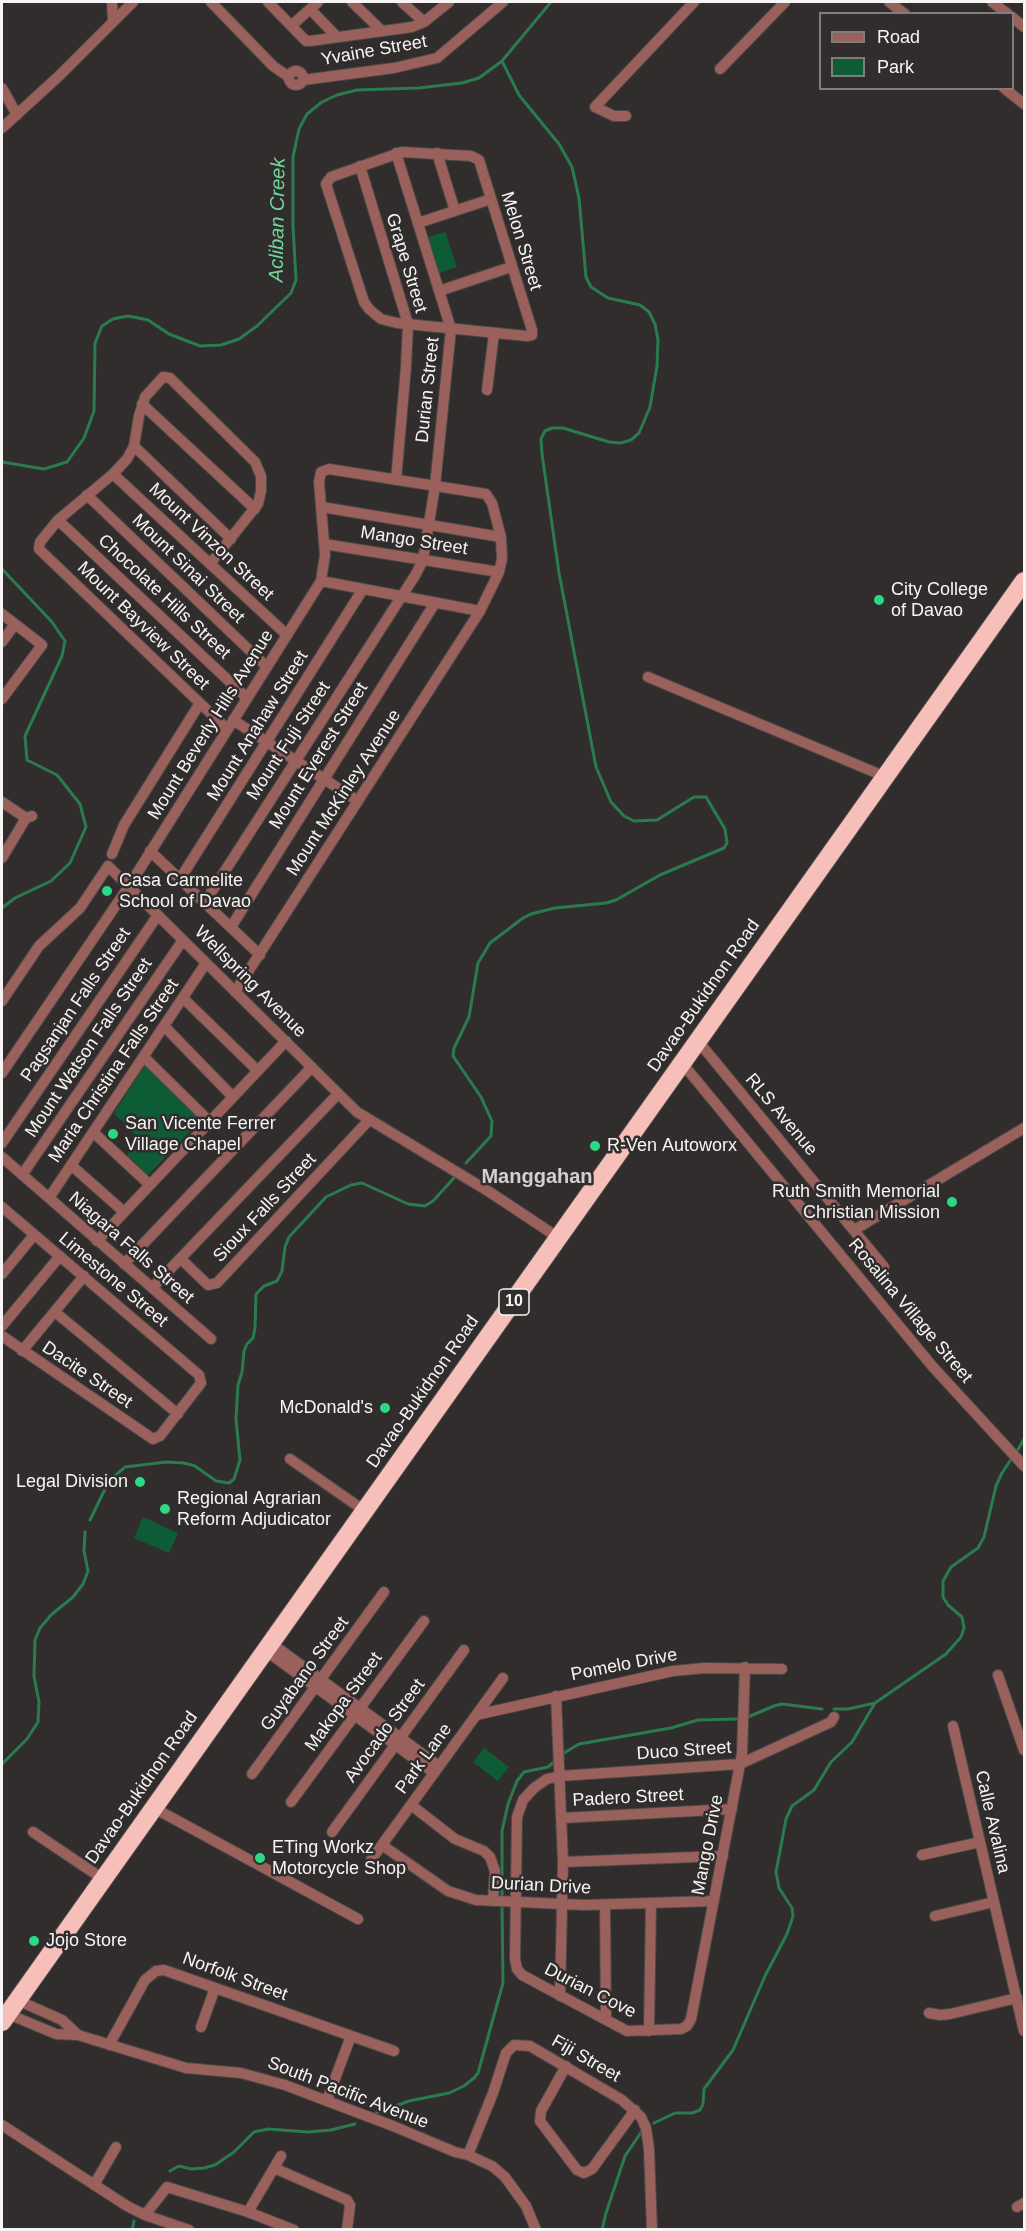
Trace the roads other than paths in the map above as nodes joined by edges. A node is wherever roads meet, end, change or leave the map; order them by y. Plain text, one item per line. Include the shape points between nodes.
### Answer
1 (112, 2) edge
2 (133, 2) edge
3 (211, 2) edge
4 (269, 2) edge
5 (352, 2) edge
6 (402, 2) edge
7 (449, 2) edge
8 (503, 2) edge
9 (694, 2) edge
10 (785, 2) edge
11 (889, 2) edge
12 (992, 2) edge
13 (314, 5) edge
14 (902, 12) edge
15 (1005, 12) edge
16 (113, 20) junction
17 (424, 22) junction
18 (291, 26) junction
19 (382, 31) junction
20 (337, 37) junction
21 (720, 69) dead end
22 (2, 88) edge
23 (1006, 90) edge
24 (1024, 104) edge
25 (17, 116) junction
26 (626, 116) dead end
27 (2, 128) edge
28 (396, 153) junction
29 (437, 153) junction
30 (360, 166) junction
31 (491, 199) junction
32 (455, 211) junction
33 (418, 224) junction
34 (511, 267) junction
35 (439, 291) junction
36 (408, 324) junction
37 (451, 329) junction
38 (494, 333) junction
39 (487, 390) dead end
40 (142, 404) junction
41 (134, 446) junction
42 (113, 474) junction
43 (396, 480) junction
44 (435, 486) junction
45 (87, 495) junction
46 (322, 507) junction
47 (255, 509) junction
48 (58, 520) junction
49 (429, 525) junction
50 (501, 537) junction
51 (231, 539) junction
52 (324, 544) junction
53 (423, 560) junction
54 (210, 564) junction
55 (499, 572) junction
56 (1024, 580) edge
57 (321, 581) junction
58 (363, 589) junction
59 (401, 596) junction
60 (435, 603) junction
61 (480, 611) junction
62 (2, 614) edge
63 (15, 624) junction
64 (287, 635) junction
65 (2, 642) edge
66 (267, 667) junction
67 (648, 677) dead end
68 (247, 698) junction
69 (2, 699) edge
70 (200, 703) junction
71 (230, 724) junction
72 (268, 742) junction
73 (297, 761) junction
74 (886, 777) junction
75 (325, 779) junction
76 (358, 801) junction
77 (2, 802) edge
78 (150, 851) junction
79 (112, 854) dead end
80 (2, 858) edge
81 (180, 879) junction
82 (129, 886) junction
83 (205, 902) junction
84 (158, 915) junction
85 (231, 927) junction
86 (183, 940) junction
87 (261, 955) junction
88 (206, 963) junction
89 (235, 992) junction
90 (183, 998) junction
91 (2, 1001) edge
92 (164, 1026) junction
93 (286, 1041) junction
94 (698, 1041) junction
95 (144, 1057) junction
96 (682, 1063) junction
97 (312, 1067) junction
98 (258, 1071) junction
99 (2, 1073) edge
100 (338, 1094) junction
101 (233, 1096) junction
102 (369, 1120) junction
103 (210, 1122) junction
104 (1024, 1130) edge
105 (93, 1132) junction
106 (2, 1143) edge
107 (2, 1157) edge
108 (71, 1165) junction
109 (22, 1175) junction
110 (150, 1185) junction
111 (49, 1198) junction
112 (3, 1212) edge
113 (124, 1212) junction
114 (854, 1230) junction
115 (34, 1235) junction
116 (559, 1238) junction
117 (98, 1241) junction
118 (60, 1256) junction
119 (181, 1258) junction
120 (124, 1264) junction
121 (884, 1267) dead end
122 (2, 1274) edge
123 (84, 1276) junction
124 (152, 1288) junction
125 (54, 1312) junction
126 (2, 1326) edge
127 (2, 1336) edge
128 (211, 1340) dead end
129 (22, 1351) junction
130 (178, 1414) junction
131 (290, 1459) dead end
132 (1024, 1466) edge
133 (365, 1511) junction
134 (384, 1592) dead end
135 (424, 1622) dead end
136 (268, 1647) junction
137 (464, 1650) dead end
138 (745, 1668) junction
139 (782, 1669) dead end
140 (998, 1675) dead end
141 (503, 1678) dead end
142 (318, 1683) junction
143 (556, 1696) junction
144 (357, 1712) junction
145 (476, 1715) junction
146 (834, 1717) dead end
147 (953, 1726) dead end
148 (398, 1741) junction
149 (1024, 1750) edge
150 (740, 1764) junction
151 (437, 1770) junction
152 (252, 1774) dead end
153 (560, 1776) junction
154 (291, 1802) dead end
155 (411, 1805) junction
156 (154, 1808) junction
157 (732, 1809) junction
158 (562, 1818) junction
159 (33, 1832) dead end
160 (332, 1832) dead end
161 (980, 1842) junction
162 (382, 1845) junction
163 (922, 1855) dead end
164 (723, 1856) junction
165 (371, 1860) dead end
166 (563, 1862) junction
167 (104, 1879) junction
168 (493, 1901) junction
169 (516, 1901) junction
170 (714, 1901) junction
171 (994, 1902) junction
172 (562, 1903) junction
173 (651, 1903) junction
174 (605, 1905) junction
175 (935, 1916) dead end
176 (358, 1919) dead end
177 (215, 1988) junction
178 (560, 1996) junction
179 (1017, 1998) junction
180 (37, 2009) junction
181 (9, 2012) edge
182 (929, 2013) dead end
183 (606, 2019) junction
184 (31, 2024) junction
185 (687, 2026) joint
186 (201, 2027) dead end
187 (650, 2031) junction
188 (1024, 2031) edge
189 (78, 2035) junction
190 (351, 2036) junction
191 (109, 2045) junction
192 (394, 2051) dead end
193 (566, 2066) junction
194 (327, 2100) junction
195 (635, 2110) junction
196 (2, 2125) edge
197 (116, 2147) dead end
198 (468, 2155) junction
199 (280, 2156) dead end
200 (274, 2168) junction
201 (94, 2185) junction
202 (248, 2212) junction
203 (145, 2214) junction
204 (189, 2229) edge
205 (294, 2229) edge
206 (347, 2229) edge
207 (536, 2229) edge
208 (652, 2229) edge

1 - 16 street
2 - 16 street
3 - 8 street, Yvaine Street via 273,66 289,77 298,71 303,80 394,68 436,58
4 - 18 street
5 - 19 street
6 - 17 street
7 - 17 street
9 - 26 street via 595,107
10 - 21 street
11 - 14 street
12 - 15 street
13 - 18 street
13 - 20 street
16 - 25 street
17 - 19 street
18 - 20 street via 306,41
19 - 20 street
22 - 25 street
23 - 24 street
25 - 27 street
28 - 29 street
28 - 30 street
28 - 33 street, Durian Street
29 - 31 street, Melon Street via 477,158
29 - 32 street
30 - 36 street, Grape Street
30 - 36 street via 327,180 326,187 364,302 381,319
31 - 32 street
31 - 34 street, Melon Street
32 - 33 street
33 - 35 street, Durian Street
34 - 35 street
34 - 38 street, Melon Street via 531,335
35 - 37 street, Durian Street
36 - 37 street
36 - 43 street, Grape Street
37 - 38 street
37 - 44 street, Durian Street
38 - 39 street
40 - 41 street
40 - 47 street
40 - 47 street via 160,378 170,378 255,462 262,484
41 - 42 street
41 - 51 street
42 - 45 street
42 - 54 street, Mount Vinzon Street
43 - 44 street
43 - 46 street via 329,469 319,476
44 - 49 street, Durian Street
44 - 50 street via 488,496
45 - 48 street
45 - 66 street, Mount Sinai Street
46 - 49 street
46 - 52 street
47 - 51 street
48 - 68 street, Chocolate Hills Street
48 - 70 street, Mount Bayview Street via 39,546 40,551
49 - 50 street
49 - 53 street, Durian Street
50 - 55 street
51 - 54 street
52 - 53 street, Mango Street
52 - 57 street
53 - 55 street, Mango Street
53 - 59 street, Durian Street
54 - 64 street, Mount Vinzon Street
55 - 61 street, Mount McKinley Avenue
56 - 74 highway, Davao-Bukidnon Road / 10
57 - 58 street
57 - 64 street, Mount Beverly Hills Avenue
58 - 59 street
58 - 72 street, Mount Anahaw Street
59 - 60 street
59 - 73 street, Mount Fuji Street
60 - 61 street
60 - 75 street, Mount Everest Street
61 - 76 street, Mount McKinley Avenue
62 - 63 street
63 - 65 street
63 - 69 street via 42,645
64 - 66 street, Mount Beverly Hills Avenue
66 - 68 street, Mount Beverly Hills Avenue
67 - 74 street
68 - 71 street, Mount Beverly Hills Avenue
70 - 71 street, Mount Bayview Street
70 - 79 street via 124,825
71 - 72 street, Mount Bayview Street
71 - 78 street, Mount Beverly Hills Avenue
72 - 73 street, Mount Bayview Street
72 - 81 street, Mount Anahaw Street
73 - 75 street, Mount Bayview Street
73 - 83 street, Mount Fuji Street
74 - 94 highway, Davao-Bukidnon Road / 10
75 - 76 street, Mount Bayview Street
75 - 85 street, Mount Everest Street
76 - 87 street, Mount McKinley Avenue
77 - 80 street via 29,817
78 - 81 street
78 - 82 street, Mount Beverly Hills Avenue
81 - 83 street
82 - 84 street, Wellspring Avenue
82 - 91 street, Wellspring Avenue via 108,866 74,916 39,946
82 - 99 street, Mount Beverly Hills Avenue
83 - 85 street
84 - 86 street, Wellspring Avenue
84 - 106 street, Pagsanjan Falls Street
85 - 87 street
86 - 88 street, Wellspring Avenue
86 - 109 street, Mount Watson Falls Street
87 - 89 street, Mount McKinley Avenue
88 - 89 street, Wellspring Avenue
88 - 90 street, Maria Christina Falls Street
89 - 93 street, Wellspring Avenue
90 - 92 street, Maria Christina Falls Street
90 - 98 street
92 - 95 street, Maria Christina Falls Street
92 - 101 street
93 - 97 street, Wellspring Avenue
93 - 98 street
94 - 96 highway, Davao-Bukidnon Road / 10
94 - 114 street, RLS Avenue
95 - 103 street
95 - 105 street, Maria Christina Falls Street
96 - 116 highway, Davao-Bukidnon Road / 10
96 - 132 street, Rosalina Village Street via 933,1367
97 - 100 street, Wellspring Avenue
97 - 120 street
98 - 101 street
100 - 102 street, Wellspring Avenue
100 - 119 street
101 - 103 street
102 - 116 street, Wellspring Avenue
102 - 119 street, Sioux Falls Street via 217,1284 208,1284
103 - 110 street
104 - 114 street
105 - 108 street, Maria Christina Falls Street
105 - 110 street
107 - 109 street, Niagara Falls Street
108 - 111 street, Maria Christina Falls Street
108 - 113 street
109 - 111 street, Niagara Falls Street
110 - 113 street
111 - 117 street, Niagara Falls Street
112 - 115 street, Limestone Street
113 - 117 street
114 - 121 street, RLS Avenue
115 - 118 street, Limestone Street
115 - 122 street
116 - 133 highway, Davao-Bukidnon Road / 10
117 - 120 street, Niagara Falls Street
118 - 123 street, Limestone Street
118 - 126 street
119 - 124 street
120 - 124 street, Niagara Falls Street
123 - 125 street
123 - 130 street, Limestone Street via 199,1375 200,1386
124 - 128 street, Niagara Falls Street
125 - 129 street
125 - 130 street
127 - 129 street, Dacite Street
129 - 130 street, Dacite Street via 149,1438 160,1436
131 - 133 street
133 - 136 highway, Davao-Bukidnon Road / 10
134 - 142 street, Guyabano Street
135 - 144 street, Makopa Street
136 - 142 street
136 - 156 highway, Davao-Bukidnon Road / 10
137 - 148 street, Avocado Street
138 - 139 street, Pomelo Drive
138 - 143 street, Pomelo Drive via 686,1669
138 - 150 street, Mango Drive
140 - 149 street
141 - 145 street, Park Lane
142 - 144 street
142 - 152 street, Guyabano Street
143 - 145 street, Pomelo Drive
143 - 153 street
144 - 148 street
144 - 154 street, Makopa Street
145 - 151 street, Park Lane
146 - 150 street, Duco Street via 831,1722
147 - 161 street, Calle Avalina
148 - 151 street
148 - 160 street, Avocado Street
150 - 153 street, Duco Street
150 - 157 street, Mango Drive
151 - 155 street, Park Lane
153 - 158 street
153 - 169 street via 534,1788 519,1808
155 - 162 street, Park Lane
155 - 168 street via 455,1839 490,1857 495,1871
156 - 167 highway, Davao-Bukidnon Road / 10
156 - 176 street
157 - 158 street, Padero Street
157 - 164 street, Mango Drive
158 - 166 street
159 - 167 street
161 - 163 street
161 - 171 street, Calle Avalina
162 - 165 street, Park Lane
162 - 168 street, Durian Drive via 448,1892
164 - 166 street
164 - 170 street, Mango Drive
166 - 172 street
167 - 181 highway, Davao-Bukidnon Road / 10
168 - 169 street, Durian Drive
169 - 172 street, Durian Drive
169 - 178 street, Durian Cove via 517,1969
170 - 173 street, Durian Drive
170 - 185 street, Mango Drive
171 - 175 street
171 - 179 street, Calle Avalina
172 - 174 street, Durian Drive
172 - 178 street
173 - 174 street, Durian Drive
173 - 187 street
174 - 183 street
177 - 186 street
177 - 190 street, Norfolk Street
177 - 191 street, Norfolk Street via 172,1972 156,1971 145,1980
178 - 183 street, Durian Cove
179 - 182 street via 950,2014
179 - 188 street, Calle Avalina
180 - 181 street, South Pacific Avenue
180 - 184 street
180 - 189 street, South Pacific Avenue via 62,2019
181 - 184 street, South Pacific Avenue
183 - 187 street, Durian Cove via 627,2031
184 - 189 street, South Pacific Avenue via 56,2034
185 - 187 street, Durian Cove
189 - 191 street, South Pacific Avenue
190 - 192 street, Norfolk Street
190 - 194 street
191 - 194 street, South Pacific Avenue via 186,2068 253,2076
193 - 195 street, Fiji Street
193 - 195 street via 535,2116 585,2178
193 - 198 street, Fiji Street via 530,2046 518,2044 509,2048
194 - 198 street, South Pacific Avenue
195 - 208 street, Fiji Street via 644,2121 648,2136
196 - 201 street
197 - 201 street
198 - 207 street, South Pacific Avenue via 505,2177 526,2206
199 - 200 street
200 - 202 street
200 - 206 street via 347,2200
201 - 203 street
202 - 203 street via 166,2187
202 - 205 street
203 - 204 street

